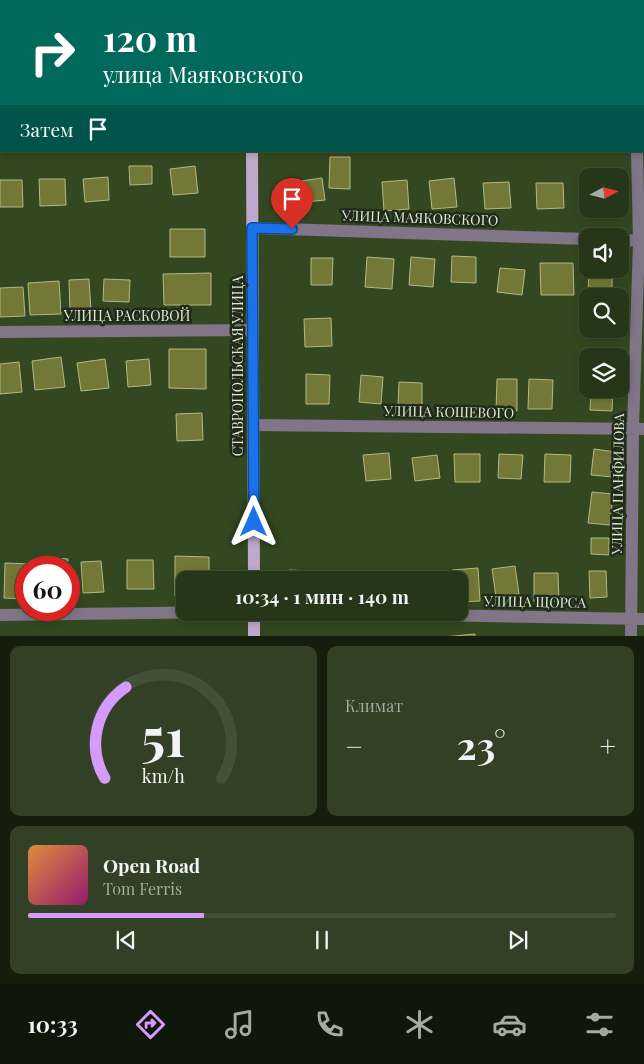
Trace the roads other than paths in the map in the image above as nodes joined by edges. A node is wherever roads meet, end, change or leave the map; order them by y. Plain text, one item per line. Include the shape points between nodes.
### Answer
1 (252, 152) edge
2 (638, 152) edge
3 (252, 228) junction
4 (579, 239) edge
5 (641, 241) edge
6 (253, 330) junction
7 (0, 332) edge
8 (254, 425) junction
9 (639, 429) edge
10 (254, 571) edge
11 (176, 613) edge
12 (0, 615) edge
13 (468, 616) edge
14 (638, 619) edge
15 (254, 621) edge
16 (254, 636) edge
17 (631, 636) edge

1 - 3 main road, СТАВРОПОЛЬСКАЯ УЛИЦА
2 - 5 street, УЛИЦА ПАНФИЛОВА
3 - 4 street, УЛИЦА МАЯКОВСКОГО
3 - 6 main road, СТАВРОПОЛЬСКАЯ УЛИЦА
5 - 9 street, УЛИЦА ПАНФИЛОВА
6 - 7 street, УЛИЦА РАСКОВОЙ
6 - 8 main road, СТАВРОПОЛЬСКАЯ УЛИЦА
8 - 9 street, УЛИЦА КОШЕВОГО
8 - 10 main road, СТАВРОПОЛЬСКАЯ УЛИЦА
9 - 14 street, УЛИЦА ПАНФИЛОВА
11 - 12 street
13 - 14 street, УЛИЦА ЩОРСА
14 - 17 street, УЛИЦА ПАНФИЛОВА
15 - 16 main road

